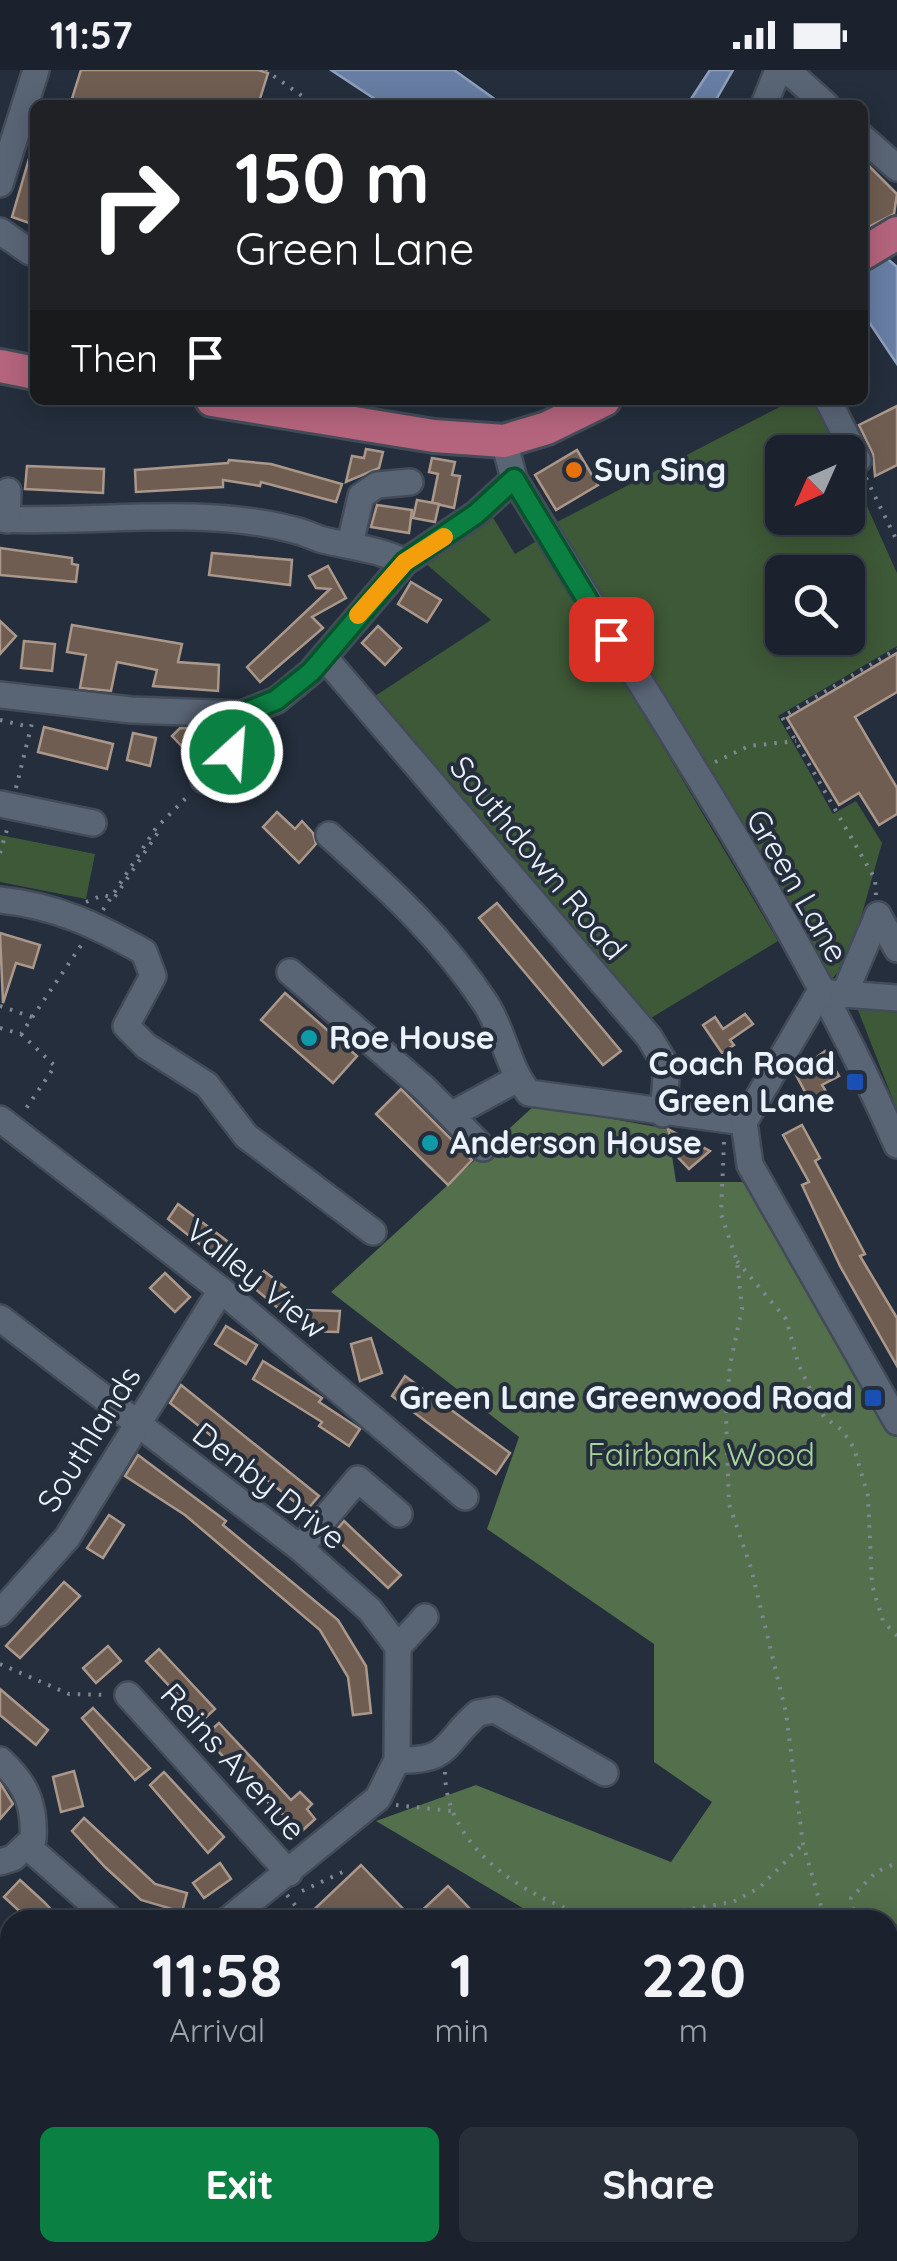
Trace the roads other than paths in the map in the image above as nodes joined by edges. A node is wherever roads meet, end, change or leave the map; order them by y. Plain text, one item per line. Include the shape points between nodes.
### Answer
1 (36, 70) edge
2 (778, 70) edge
3 (787, 70) edge
4 (766, 100) edge
5 (820, 100) edge
6 (868, 143) edge
7 (897, 168) edge
8 (0, 184) edge
9 (0, 231) edge
10 (886, 250) edge
11 (30, 252) dead end
12 (868, 270) edge
13 (0, 366) edge
14 (30, 372) edge
15 (243, 405) edge
16 (594, 405) edge
17 (830, 405) edge
18 (846, 435) edge
19 (504, 441) junction
20 (514, 479) junction
21 (410, 482) dead end
22 (8, 491) dead end
23 (3, 520) edge
24 (350, 544) junction
25 (405, 562) junction
26 (326, 658) junction
27 (0, 694) edge
28 (242, 714) junction
29 (232, 752) junction
30 (260, 778) dead end
31 (204, 780) road end
32 (8, 807) edge
33 (93, 822) dead end
34 (328, 835) dead end
35 (0, 900) edge
36 (897, 949) edge
37 (290, 972) dead end
38 (832, 994) junction
39 (897, 998) edge
40 (517, 1079) junction
41 (663, 1114) junction
42 (451, 1115) junction
43 (6, 1123) edge
44 (733, 1128) junction
45 (897, 1145) edge
46 (484, 1148) dead end
47 (373, 1232) dead end
48 (221, 1290) junction
49 (0, 1318) edge
50 (897, 1422) edge
51 (136, 1424) junction
52 (464, 1497) dead end
53 (400, 1514) dead end
54 (300, 1548) junction
55 (0, 1613) edge
56 (425, 1617) dead end
57 (398, 1647) junction
58 (128, 1695) road end
59 (0, 1760) edge
60 (397, 1760) junction
61 (604, 1773) dead end
62 (28, 1846) junction
63 (0, 1862) edge
64 (286, 1884) junction
65 (100, 1910) edge
66 (244, 1910) edge

1 - 8 street
2 - 4 street
3 - 5 street
6 - 7 street
9 - 11 street
10 - 12 main road
13 - 14 main road
15 - 19 main road
16 - 19 main road
17 - 18 street
19 - 20 street, Green Lane
20 - 25 street
20 - 38 street, Green Lane
21 - 24 street via 377,485 361,496
22 - 23 street
23 - 24 street via 242,522
24 - 25 street
25 - 26 street
26 - 28 street via 276,700
26 - 41 street, Southdown Road via 648,1037 667,1067
27 - 28 street
28 - 29 street
29 - 30 street
29 - 31 street
32 - 33 street
34 - 40 street via 417,913 456,958 491,1012
35 - 47 street via 42,904 84,919 144,952 153,976 126,1026 207,1086 246,1136
36 - 38 street via 878,915
37 - 42 street
38 - 39 street
38 - 44 street, Green Lane
38 - 45 street
40 - 41 street via 529,1093
40 - 42 street
41 - 44 street
42 - 46 street
43 - 48 street, Valley View
44 - 50 street
48 - 51 street, Southlands
48 - 52 street, Valley View via 326,1365
49 - 51 street, Denby Drive
51 - 54 street, Denby Drive
51 - 55 street, Southlands via 66,1538
53 - 54 street via 358,1479
54 - 57 street, Denby Drive via 370,1610
56 - 57 street
57 - 60 street
58 - 64 street, Reins Avenue
59 - 62 street via 29,1797 34,1840
60 - 61 street via 428,1762 446,1752 478,1713 495,1710
60 - 64 street via 373,1803
62 - 63 street
62 - 65 street
64 - 66 street

